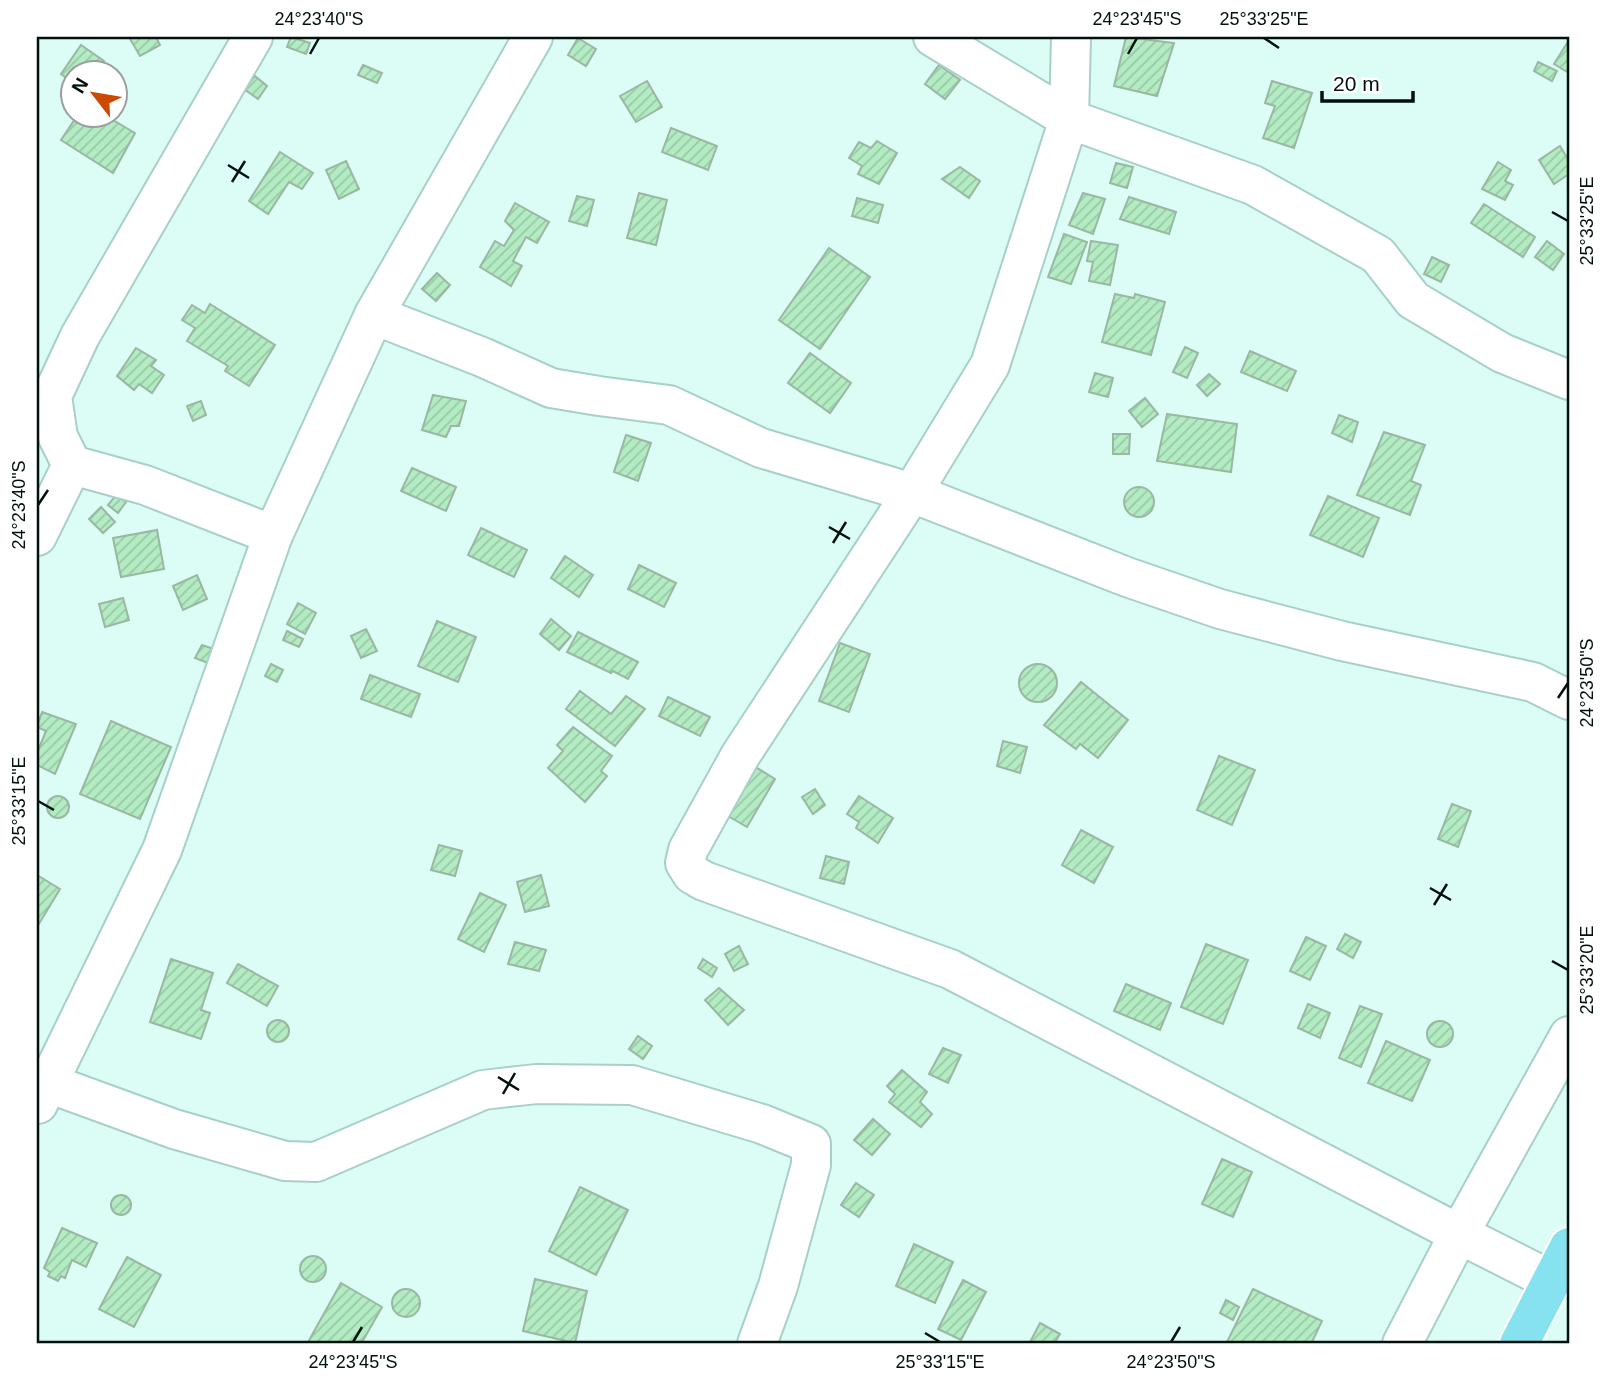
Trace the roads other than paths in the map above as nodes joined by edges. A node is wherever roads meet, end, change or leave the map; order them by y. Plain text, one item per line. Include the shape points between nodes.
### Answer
1 (253, 37) edge
2 (533, 37) edge
3 (933, 37) edge
4 (1071, 37) edge
5 (1069, 119) junction
6 (374, 315) junction
7 (1569, 380) edge
8 (72, 466) junction
9 (912, 493) junction
10 (273, 535) junction
11 (37, 536) edge
12 (1569, 700) edge
13 (1569, 1036) edge
14 (43, 1094) edge
15 (1459, 1234) junction
16 (1569, 1247) edge
17 (1552, 1281) junction
18 (757, 1344) edge
19 (1402, 1344) edge
20 (1519, 1344) edge

1 - 8 street via 80,336 52,396 58,437
2 - 6 street
3 - 5 street
4 - 5 street
5 - 7 street via 1253,185 1378,255 1413,300 1502,353
5 - 9 street via 990,365
6 - 9 street via 551,388 669,405 761,448
6 - 10 street
8 - 10 street via 145,485
8 - 11 street
9 - 12 street via 1220,609 1533,682
9 - 15 street via 740,756 688,850 685,863 692,874 950,969
10 - 14 street via 162,850
13 - 15 street
14 - 18 street via 285,1161 316,1162 483,1090 536,1084 632,1085 762,1124 811,1144 811,1165
15 - 17 street
15 - 19 street
16 - 17 main road
17 - 20 main road

